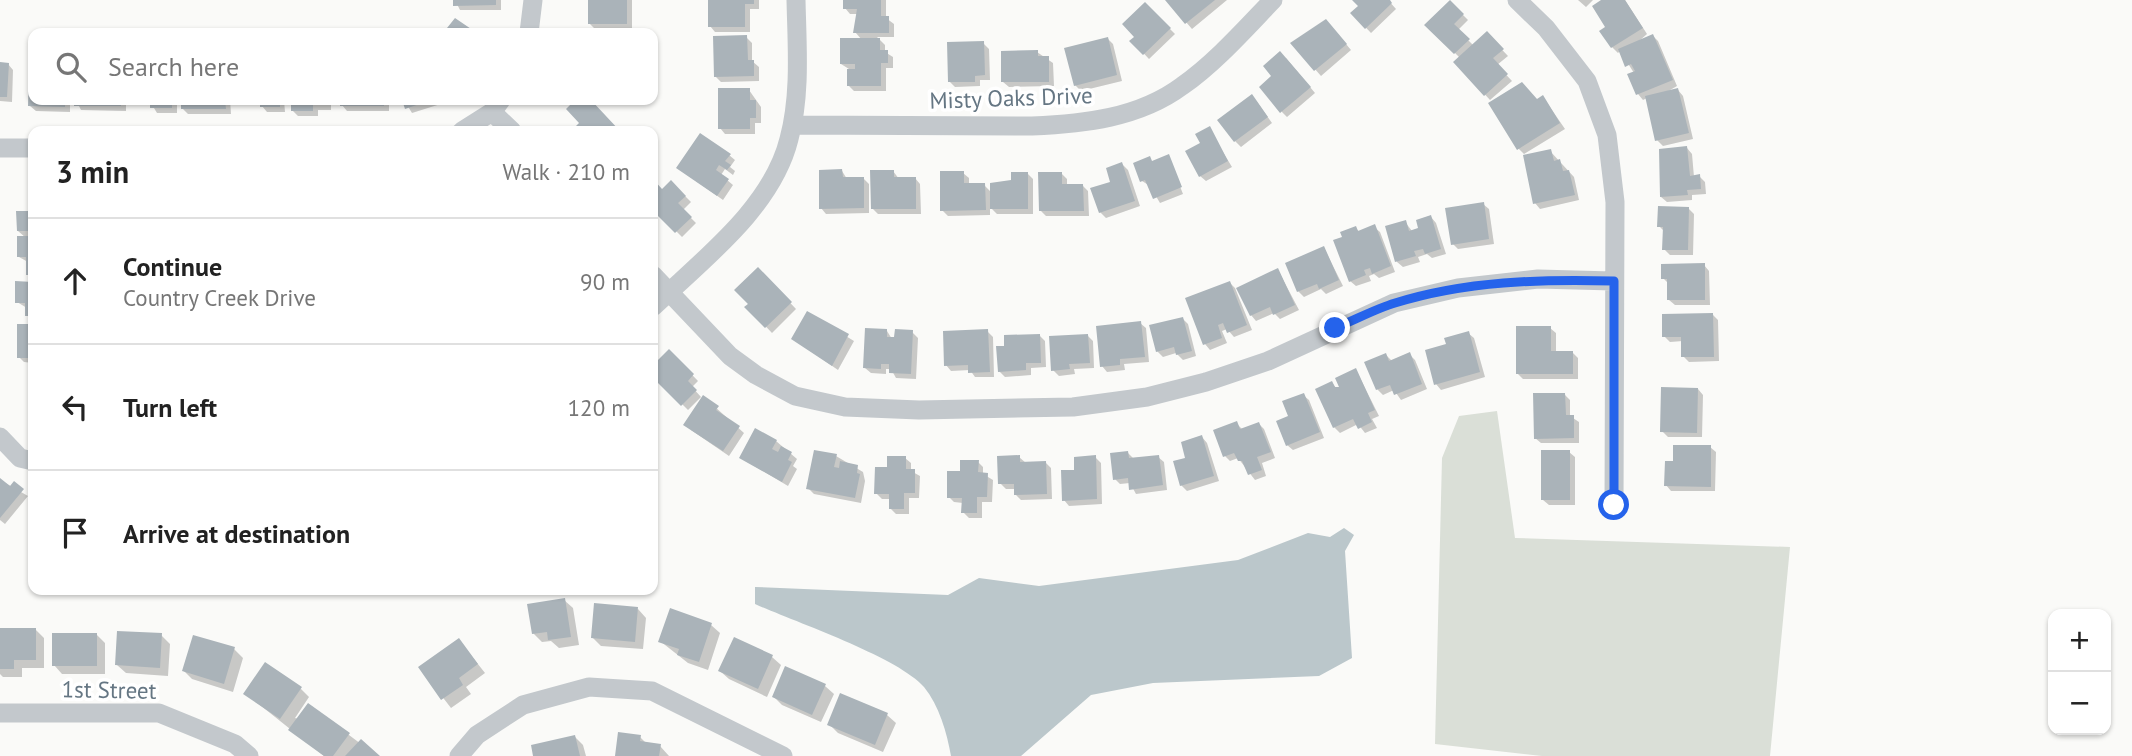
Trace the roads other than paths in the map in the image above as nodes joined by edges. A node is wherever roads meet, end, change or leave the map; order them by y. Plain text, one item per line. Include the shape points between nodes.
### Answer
1 (533, 0) edge
2 (796, 0) edge
3 (1273, 0) edge
4 (1517, 0) edge
5 (530, 28) edge
6 (496, 106) edge
7 (792, 125) junction
8 (469, 126) edge
9 (509, 126) edge
10 (0, 148) edge
11 (28, 148) edge
12 (658, 280) edge
13 (1614, 281) junction
14 (669, 292) junction
15 (658, 302) edge
16 (0, 437) edge
17 (28, 460) edge
18 (1614, 505) dead end
19 (0, 713) edge
20 (249, 756) edge
21 (459, 756) edge
22 (783, 756) edge

1 - 5 street
2 - 7 street
3 - 7 street, Misty Oaks Drive via 1182,86 1115,117 1032,126
4 - 13 street via 1587,81 1607,135 1615,202
6 - 8 street
6 - 9 street
7 - 14 street via 772,180 725,238
10 - 11 street
12 - 14 street
13 - 14 street via 1538,279 1458,288 1394,303 1268,361 1206,383 1147,397 1007,410 845,407 795,396 730,356
13 - 18 street
14 - 15 street
16 - 17 street via 20,458
19 - 20 street, 1st Street via 159,713 235,744
21 - 22 street via 477,735 523,705 589,687 652,691

